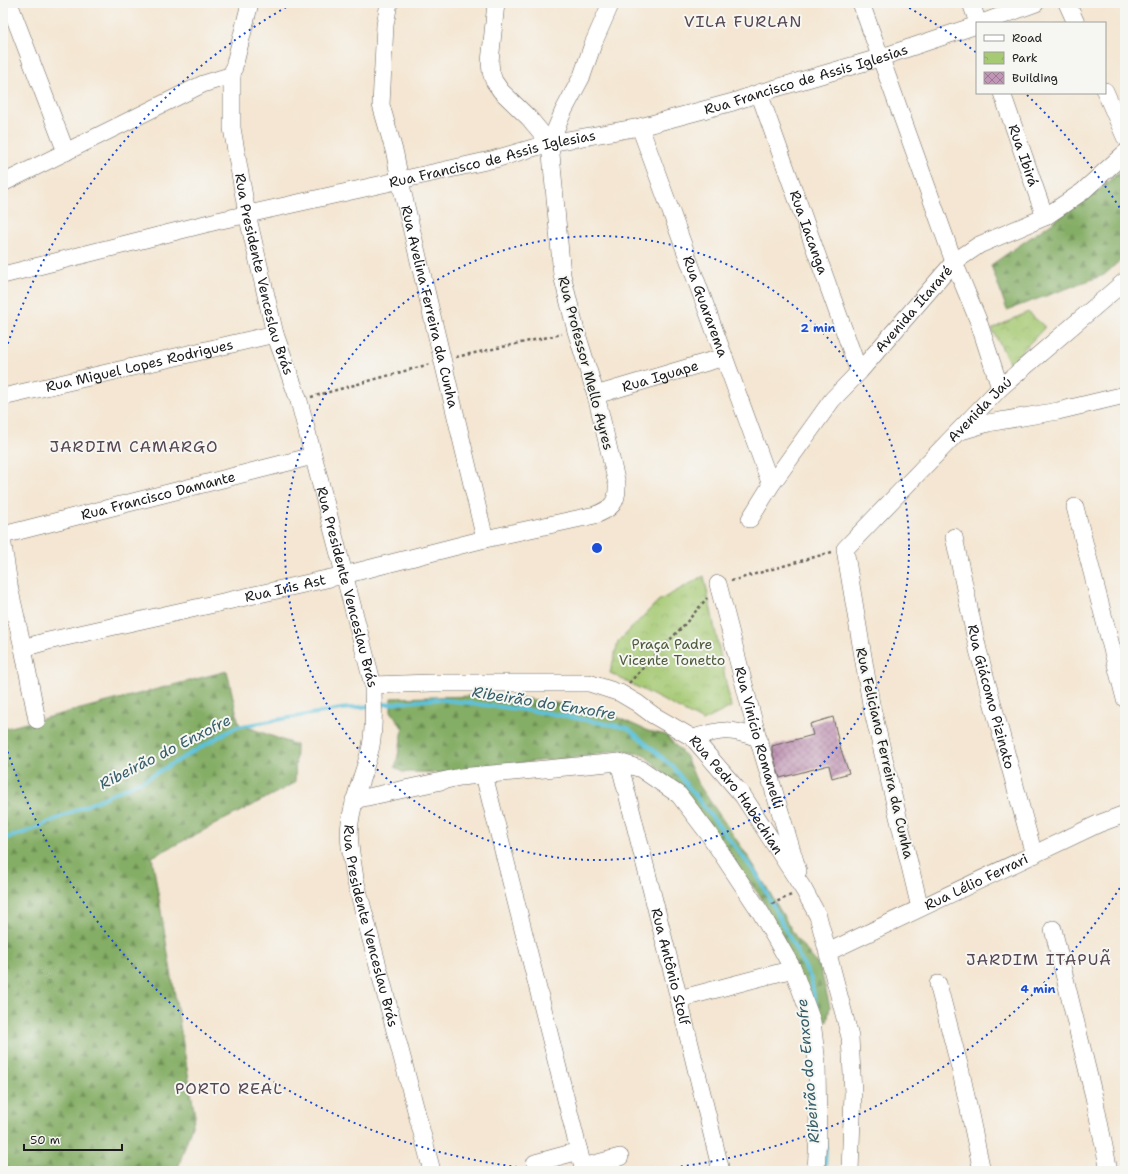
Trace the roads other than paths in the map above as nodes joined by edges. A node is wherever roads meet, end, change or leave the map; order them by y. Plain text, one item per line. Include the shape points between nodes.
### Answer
1 (9, 3) edge
2 (250, 3) edge
3 (389, 3) edge
4 (496, 3) edge
5 (612, 3) edge
6 (861, 3) edge
7 (971, 3) edge
8 (1036, 3) edge
9 (1067, 3) edge
10 (976, 22) edge
11 (985, 22) edge
12 (1076, 22) edge
13 (976, 24) edge
14 (879, 58) junction
15 (232, 75) junction
16 (759, 93) junction
17 (1106, 93) edge
18 (1002, 94) edge
19 (640, 127) junction
20 (1125, 137) edge
21 (550, 143) junction
22 (66, 152) junction
23 (1125, 153) edge
24 (400, 181) junction
25 (3, 183) edge
26 (247, 214) junction
27 (1045, 217) junction
28 (954, 262) junction
29 (3, 275) edge
30 (1125, 281) edge
31 (276, 334) junction
32 (724, 358) junction
33 (859, 372) junction
34 (1000, 388) junction
35 (1125, 395) edge
36 (596, 396) junction
37 (3, 397) edge
38 (958, 432) junction
39 (313, 456) junction
40 (771, 485) junction
41 (613, 504) joint
42 (1075, 506) dead end
43 (750, 519) dead end
44 (3, 534) edge
45 (954, 537) dead end
46 (485, 539) junction
47 (3, 545) edge
48 (845, 549) joint
49 (344, 575) junction
50 (718, 584) dead end
51 (6, 592) edge
52 (23, 648) junction
53 (373, 691) junction
54 (1125, 699) edge
55 (37, 720) dead end
56 (693, 738) junction
57 (758, 738) junction
58 (619, 762) junction
59 (484, 775) junction
60 (354, 800) junction
61 (1125, 814) edge
62 (1034, 855) junction
63 (804, 890) junction
64 (920, 908) junction
65 (1053, 930) dead end
66 (828, 952) junction
67 (793, 969) junction
68 (938, 984) dead end
69 (679, 999) junction
70 (620, 1158) dead end
71 (535, 1162) dead end
72 (582, 1163) edge
73 (432, 1171) edge
74 (721, 1171) edge
75 (816, 1171) edge
76 (850, 1171) edge
77 (982, 1171) edge
78 (1109, 1171) edge

1 - 22 street
2 - 15 street, Rua Presidente Venceslau Brás
3 - 24 street, Rua Avelina Ferreira da Cunha via 385,25 380,105 395,154
4 - 21 street via 490,62 494,81
5 - 21 street via 582,76
6 - 14 street
7 - 10 street
8 - 11 street
9 - 12 street
13 - 14 street, Rua Francisco de Assis Iglesias
14 - 16 street, Rua Francisco de Assis Iglesias
14 - 28 street
15 - 22 street via 203,84
15 - 26 street, Rua Presidente Venceslau Brás via 232,128
16 - 19 street, Rua Francisco de Assis Iglesias
16 - 33 street, Rua Iacanga
17 - 20 street
18 - 27 street, Rua Ibirá
19 - 21 street, Rua Francisco de Assis Iglesias
19 - 32 street, Rua Guararema
21 - 24 street, Rua Francisco de Assis Iglesias via 495,159
21 - 36 street, Rua Professor Mello Ayres via 562,275
22 - 25 street
23 - 27 street, Avenida Itararé via 1082,192
24 - 26 street, Rua Francisco de Assis Iglesias
24 - 46 street, Rua Avelina Ferreira da Cunha
26 - 29 street, Rua Francisco de Assis Iglesias
26 - 31 street, Rua Presidente Venceslau Brás
27 - 28 street, Avenida Itararé via 979,245
28 - 33 street, Avenida Itararé
28 - 34 street via 978,320
30 - 34 street, Avenida Jaú
31 - 37 street, Rua Miguel Lopes Rodrigues
31 - 39 street, Rua Presidente Venceslau Brás via 299,401
32 - 36 street, Rua Iguape
32 - 40 street, Rua Guararema
33 - 40 street, Avenida Itararé via 832,400
34 - 38 street, Avenida Jaú
35 - 38 street via 1058,411 988,423
36 - 41 street, Rua Professor Mello Ayres via 618,484 618,493
38 - 48 street, Avenida Jaú
39 - 44 street, Rua Francisco Damante
39 - 49 street, Rua Presidente Venceslau Brás
40 - 43 street, Avenida Itararé
41 - 46 street, Rua Iris Ast via 595,516
42 - 54 street
45 - 62 street, Rua Giácomo Pizinato via 978,650
46 - 49 street, Rua Iris Ast
47 - 51 street
48 - 64 street, Rua Feliciano Ferreira da Cunha via 871,704
49 - 52 street, Rua Iris Ast
49 - 53 street, Rua Presidente Venceslau Brás
50 - 57 street, Rua Vinício Romanelli
51 - 52 street
52 - 55 street
53 - 56 street, Rua Pedro Habechian via 476,682 589,683 620,693
53 - 60 street, Rua Presidente Venceslau Brás via 375,720 371,746
56 - 57 street via 728,730
56 - 63 street, Rua Pedro Habechian via 743,796
57 - 63 street, Rua Vinício Romanelli
58 - 59 street
58 - 67 street via 641,769 679,796 708,833 761,913
58 - 69 street, Rua Antônio Stolf
59 - 60 street via 460,777
59 - 72 street
60 - 73 street, Rua Presidente Venceslau Brás via 349,825 355,879
61 - 62 street, Rua Lélio Ferrari
62 - 64 street, Rua Lélio Ferrari
63 - 66 street, Rua Pedro Habechian via 818,916
64 - 66 street, Rua Lélio Ferrari
65 - 78 street via 1094,1097
66 - 76 street, Rua Pedro Habechian via 850,1037 853,1093
67 - 69 street
67 - 75 street via 812,1021 818,1136
68 - 77 street via 961,1072
69 - 74 street, Rua Antônio Stolf
70 - 72 street
71 - 72 street

